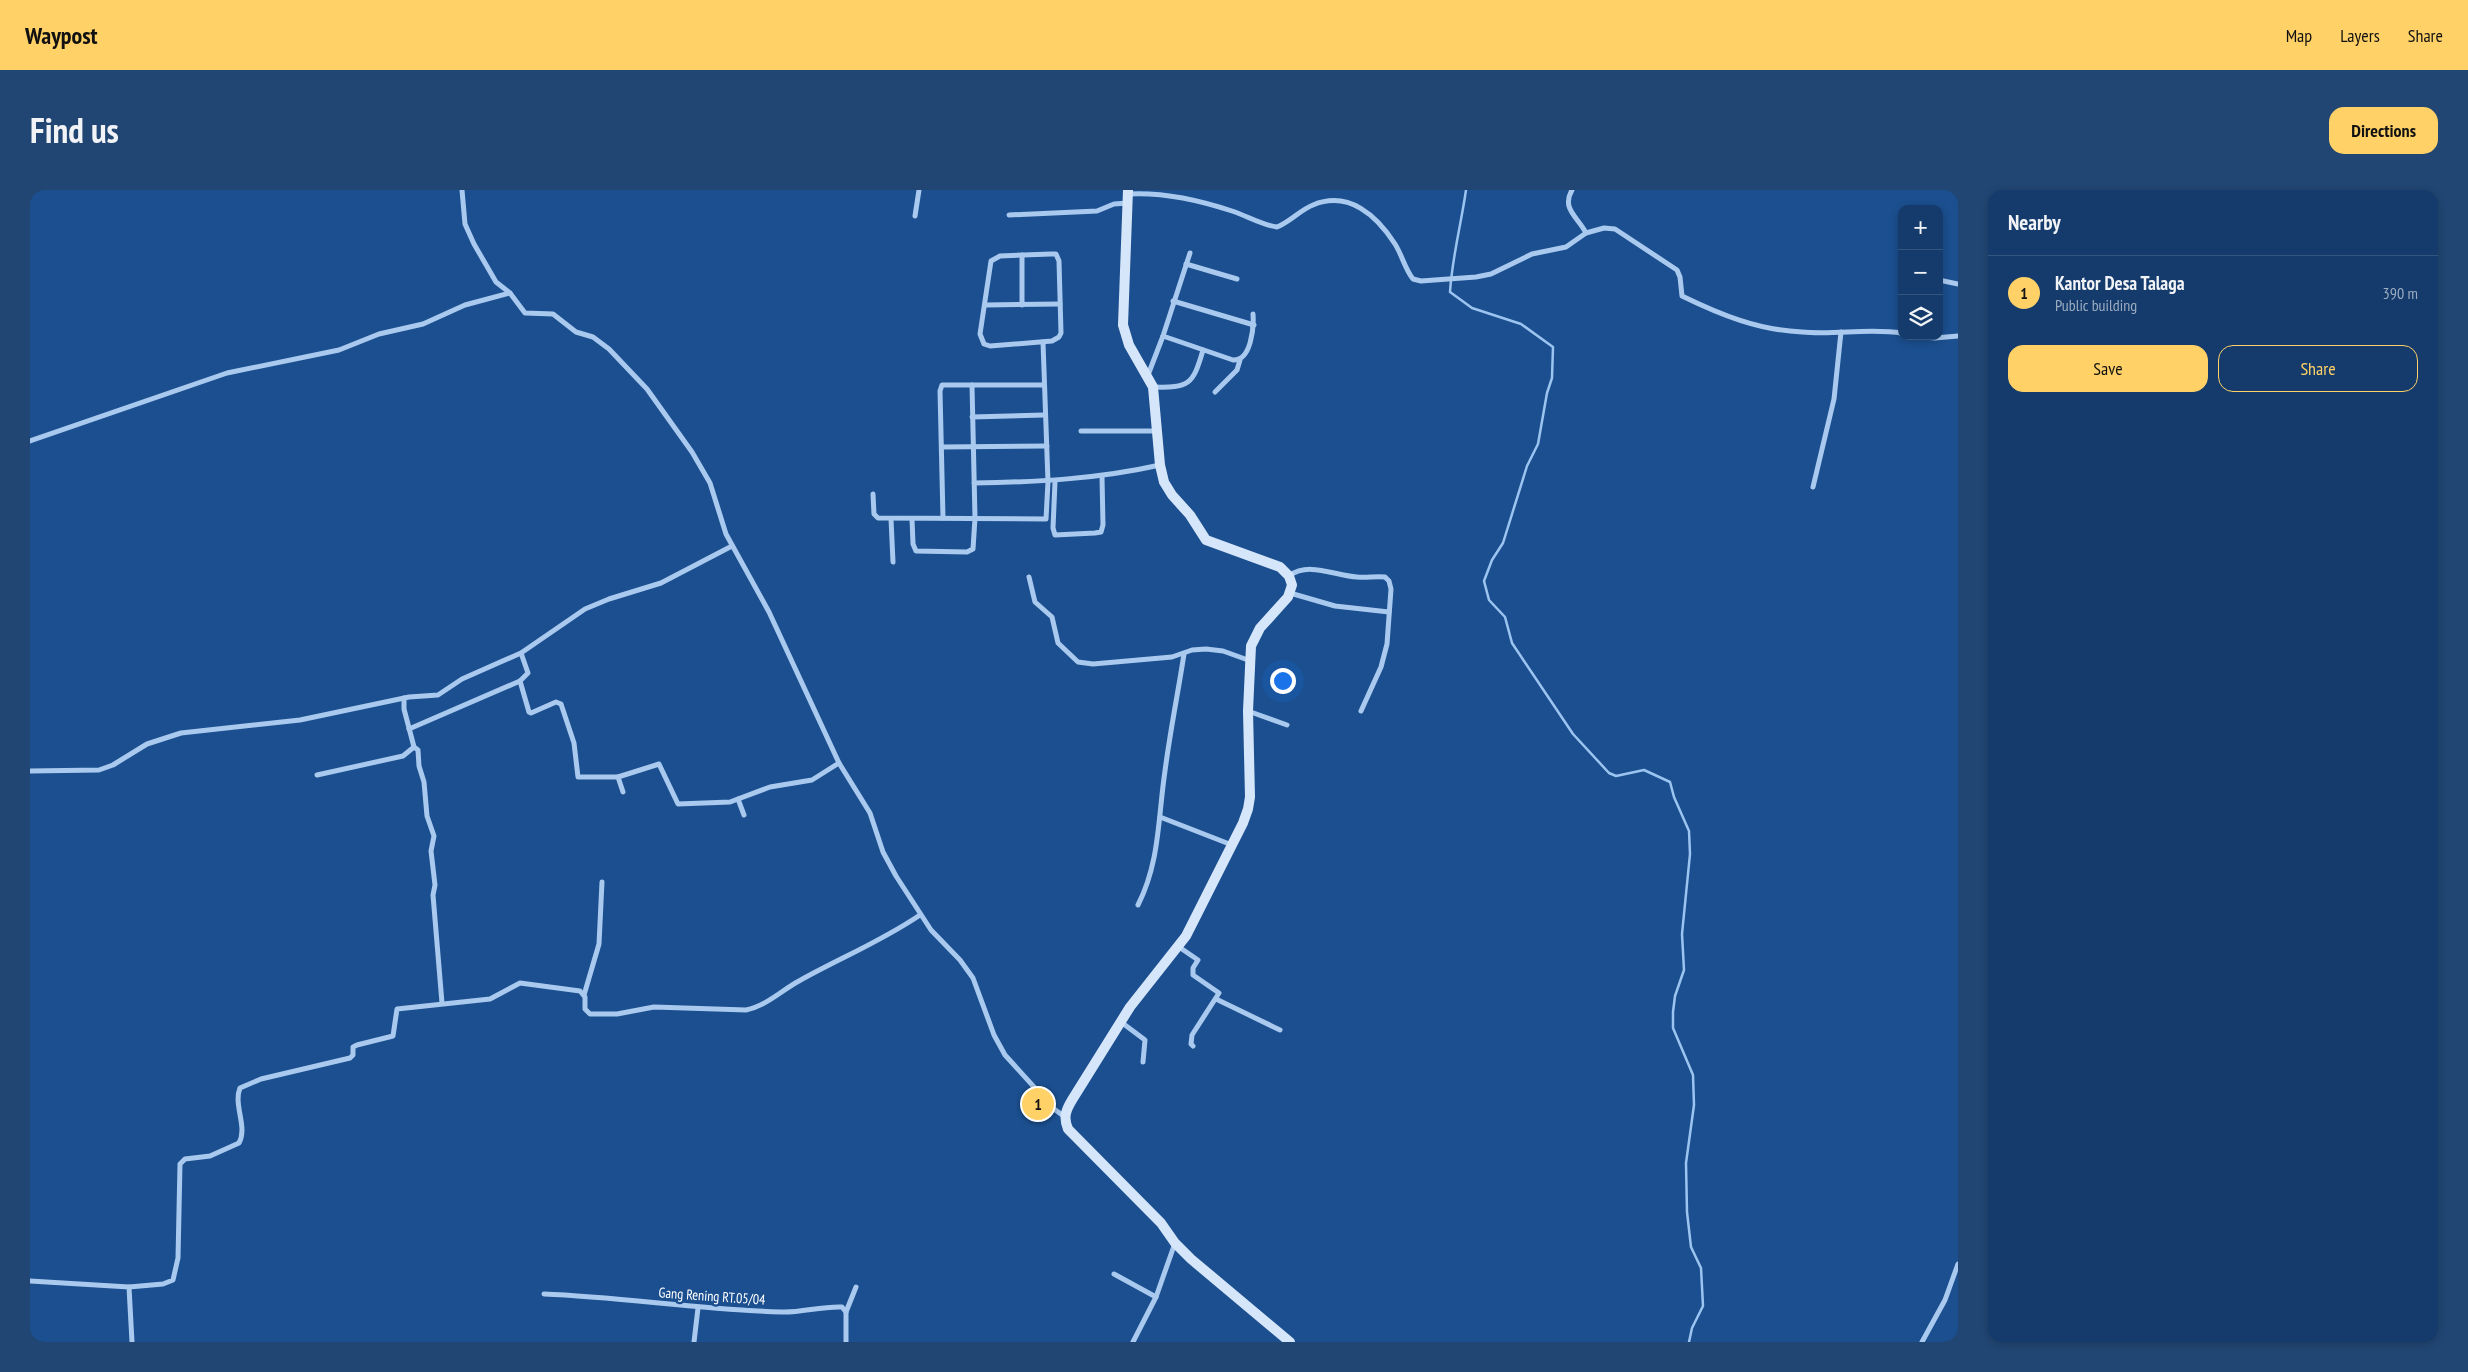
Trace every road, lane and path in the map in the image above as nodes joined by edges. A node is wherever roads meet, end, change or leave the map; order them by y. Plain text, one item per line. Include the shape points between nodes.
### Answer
1 (462, 190) edge
2 (920, 190) edge
3 (1572, 190) edge
4 (1128, 196) edge
5 (1009, 215) dead end
6 (915, 216) dead end
7 (1586, 233) junction
8 (1190, 253) dead end
9 (1022, 255) junction
10 (1186, 264) junction
11 (1237, 279) dead end
12 (1943, 281) edge
13 (1958, 284) edge
14 (510, 293) junction
15 (1173, 301) junction
16 (1060, 304) junction
17 (986, 305) junction
18 (1022, 305) junction
19 (1254, 314) dead end
20 (1254, 325) junction
21 (1841, 332) junction
22 (1898, 333) edge
23 (1163, 336) junction
24 (1958, 336) edge
25 (1943, 337) edge
26 (1043, 342) junction
27 (1204, 350) junction
28 (1240, 360) junction
29 (1148, 376) junction
30 (972, 385) junction
31 (1044, 385) junction
32 (1153, 388) junction
33 (1215, 392) dead end
34 (1045, 415) junction
35 (972, 417) junction
36 (1081, 431) dead end
37 (1156, 431) junction
38 (30, 441) edge
39 (1047, 446) junction
40 (942, 447) junction
41 (972, 448) junction
42 (1160, 465) junction
43 (1102, 477) junction
44 (1048, 482) junction
45 (1055, 482) junction
46 (974, 483) junction
47 (1813, 487) dead end
48 (873, 494) dead end
49 (1046, 502) junction
50 (1054, 502) junction
51 (912, 518) junction
52 (943, 518) junction
53 (975, 518) junction
54 (891, 519) junction
55 (1046, 519) junction
56 (1053, 519) junction
57 (732, 546) junction
58 (893, 562) dead end
59 (1029, 576) dead end
60 (1289, 576) junction
61 (1290, 593) junction
62 (1389, 612) junction
63 (520, 653) junction
64 (1184, 654) junction
65 (1248, 660) junction
66 (520, 681) junction
67 (404, 698) junction
68 (1248, 711) junction
69 (1361, 711) dead end
70 (1287, 725) dead end
71 (409, 729) junction
72 (414, 747) junction
73 (840, 763) junction
74 (30, 771) edge
75 (317, 775) dead end
76 (618, 777) junction
77 (623, 792) dead end
78 (738, 799) junction
79 (744, 815) dead end
80 (1160, 817) junction
81 (1232, 845) junction
82 (602, 882) dead end
83 (1138, 905) dead end
84 (920, 915) junction
85 (1179, 947) junction
86 (584, 995) junction
87 (1216, 999) junction
88 (442, 1003) junction
89 (1120, 1022) junction
90 (1280, 1030) dead end
91 (1193, 1046) dead end
92 (1143, 1062) dead end
93 (1065, 1117) junction
94 (1174, 1243) junction
95 (1958, 1264) edge
96 (1114, 1274) dead end
97 (30, 1281) edge
98 (129, 1287) junction
99 (856, 1287) dead end
100 (544, 1294) dead end
101 (1156, 1297) junction
102 (698, 1308) junction
103 (846, 1312) junction
104 (132, 1342) edge
105 (694, 1342) edge
106 (846, 1342) edge
107 (1133, 1342) edge
108 (1290, 1342) edge
109 (1922, 1342) edge

1 - 14 street via 465,224 471,238 496,282
2 - 6 street
3 - 7 street via 1568,208
4 - 5 street via 1097,211
4 - 7 street via 1158,194 1190,200 1277,227 1314,204 1348,201 1376,220 1396,245 1412,279 1421,281 1491,274 1532,254 1566,247
4 - 29 street via 1123,325 1129,345
7 - 21 street via 1615,229 1677,270 1682,296 1723,316 1776,330
8 - 10 street
9 - 16 street via 1051,254 1058,257
9 - 17 street via 1000,256 991,261
9 - 18 street
10 - 11 street
10 - 15 street
12 - 13 street
14 - 38 street via 465,305 423,324 379,334 338,350 228,373
14 - 57 street via 525,313 553,314 576,332 596,338 647,389 706,475
15 - 20 street
15 - 23 street
16 - 18 street
16 - 26 street via 1061,333 1056,340
17 - 18 street
17 - 26 street via 980,334 984,344
19 - 20 street
20 - 28 street via 1245,357
21 - 22 street
21 - 47 street via 1834,399
23 - 27 street
23 - 29 street
24 - 25 street
26 - 31 street
27 - 28 street
27 - 32 street via 1190,382 1181,387
28 - 33 street via 1237,370
29 - 32 street
30 - 31 street
30 - 35 street
30 - 40 street via 947,384 941,388
31 - 34 street
32 - 37 street
34 - 35 street
34 - 39 street
35 - 41 street
36 - 37 street
37 - 42 street
39 - 41 street
39 - 44 street
40 - 41 street
40 - 52 street
41 - 46 street
42 - 43 street
42 - 60 street via 1167,488 1206,540 1274,565
43 - 45 street
43 - 56 street via 1103,525 1100,532 1055,534
44 - 45 street
44 - 46 street
44 - 49 street
45 - 50 street
46 - 53 street
48 - 54 street via 874,514 878,518
49 - 50 street
49 - 55 street
50 - 56 street
51 - 52 street
51 - 53 street via 916,551 942,552 973,550
51 - 54 street
52 - 53 street
53 - 55 street
54 - 58 street
55 - 56 street
57 - 63 street via 661,583 585,609
57 - 73 street via 764,603
59 - 64 street via 1035,602 1050,614 1058,643 1074,660 1093,664
60 - 61 street via 1292,582
60 - 62 street via 1308,569 1345,576 1387,578 1391,589
61 - 62 street via 1335,606
61 - 65 street via 1256,634
62 - 69 street via 1385,654
63 - 66 street via 528,673
63 - 67 street via 458,681 441,693
64 - 65 street via 1206,649
64 - 80 street
65 - 68 street
66 - 71 street
66 - 76 street via 529,712 556,702 560,704 574,743 578,777
67 - 71 street
67 - 74 street via 300,720 181,733 147,744 103,769
68 - 70 street
68 - 81 street via 1249,802 1247,814
71 - 72 street
72 - 75 street via 404,756
72 - 88 street via 418,750 429,826 434,836 431,851 433,895
73 - 78 street via 812,780 770,788
73 - 84 street via 866,804 886,858
76 - 77 street
76 - 78 street via 659,764 679,805
78 - 79 street
80 - 81 street
80 - 83 street via 1152,871
81 - 85 street via 1220,865 1202,910
82 - 86 street via 599,944
84 - 86 street via 753,1008 654,1007 617,1014 590,1014 585,1009
84 - 93 street via 973,978 1005,1055
85 - 87 street via 1197,958 1193,975 1218,990
85 - 89 street
86 - 88 street via 580,991 520,983 490,999
87 - 90 street
87 - 91 street via 1192,1035
88 - 98 street via 398,1009 393,1036 353,1047 350,1058 260,1079 240,1088 242,1136 239,1143 210,1156 185,1159 180,1164 178,1258 173,1280
89 - 92 street via 1145,1040
89 - 93 street
93 - 94 street via 1068,1129 1161,1223
94 - 101 street
94 - 108 street
95 - 109 street via 1945,1300
96 - 101 street
97 - 98 street
98 - 104 street
99 - 103 street
100 - 102 street, Gang Rening RT.05/04 via 596,1296
101 - 107 street
102 - 103 street, Gang Rening RT.05/04 via 783,1312 842,1307
102 - 105 street
103 - 106 street

